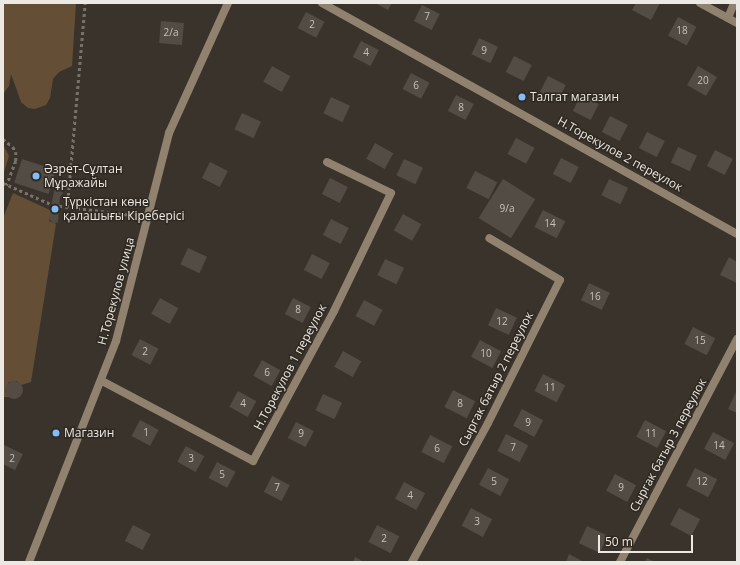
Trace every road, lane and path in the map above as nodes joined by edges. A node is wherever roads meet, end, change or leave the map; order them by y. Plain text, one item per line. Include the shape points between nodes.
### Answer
1 (85, 3) edge
2 (228, 3) edge
3 (322, 3) edge
4 (700, 3) edge
5 (734, 3) edge
6 (728, 18) junction
7 (737, 23) edge
8 (3, 139) edge
9 (327, 162) dead end
10 (3, 183) edge
11 (7, 185) junction
12 (67, 208) junction
13 (148, 217) junction
14 (737, 234) edge
15 (489, 238) dead end
16 (737, 339) edge
17 (102, 381) junction
18 (29, 562) edge
19 (412, 562) edge
20 (620, 562) edge

1 - 12 path
2 - 13 street, Н.Торекулов улица via 169,133
3 - 14 street, Н.Торекулов 2 переулок
4 - 6 street
5 - 6 street
6 - 7 street
8 - 11 path via 13,146 16,152 16,162
9 - 17 street, Н.Торекулов 1 переулок via 391,194 334,312 253,461
10 - 11 path
11 - 12 path via 53,205
12 - 13 path
13 - 17 street, Н.Торекулов улица via 116,341
15 - 19 street, Сыргак батыр 2 переулок via 560,280 488,423
16 - 20 street, Сыргак батыр 3 переулок
17 - 18 street, Н.Торекулов улица

